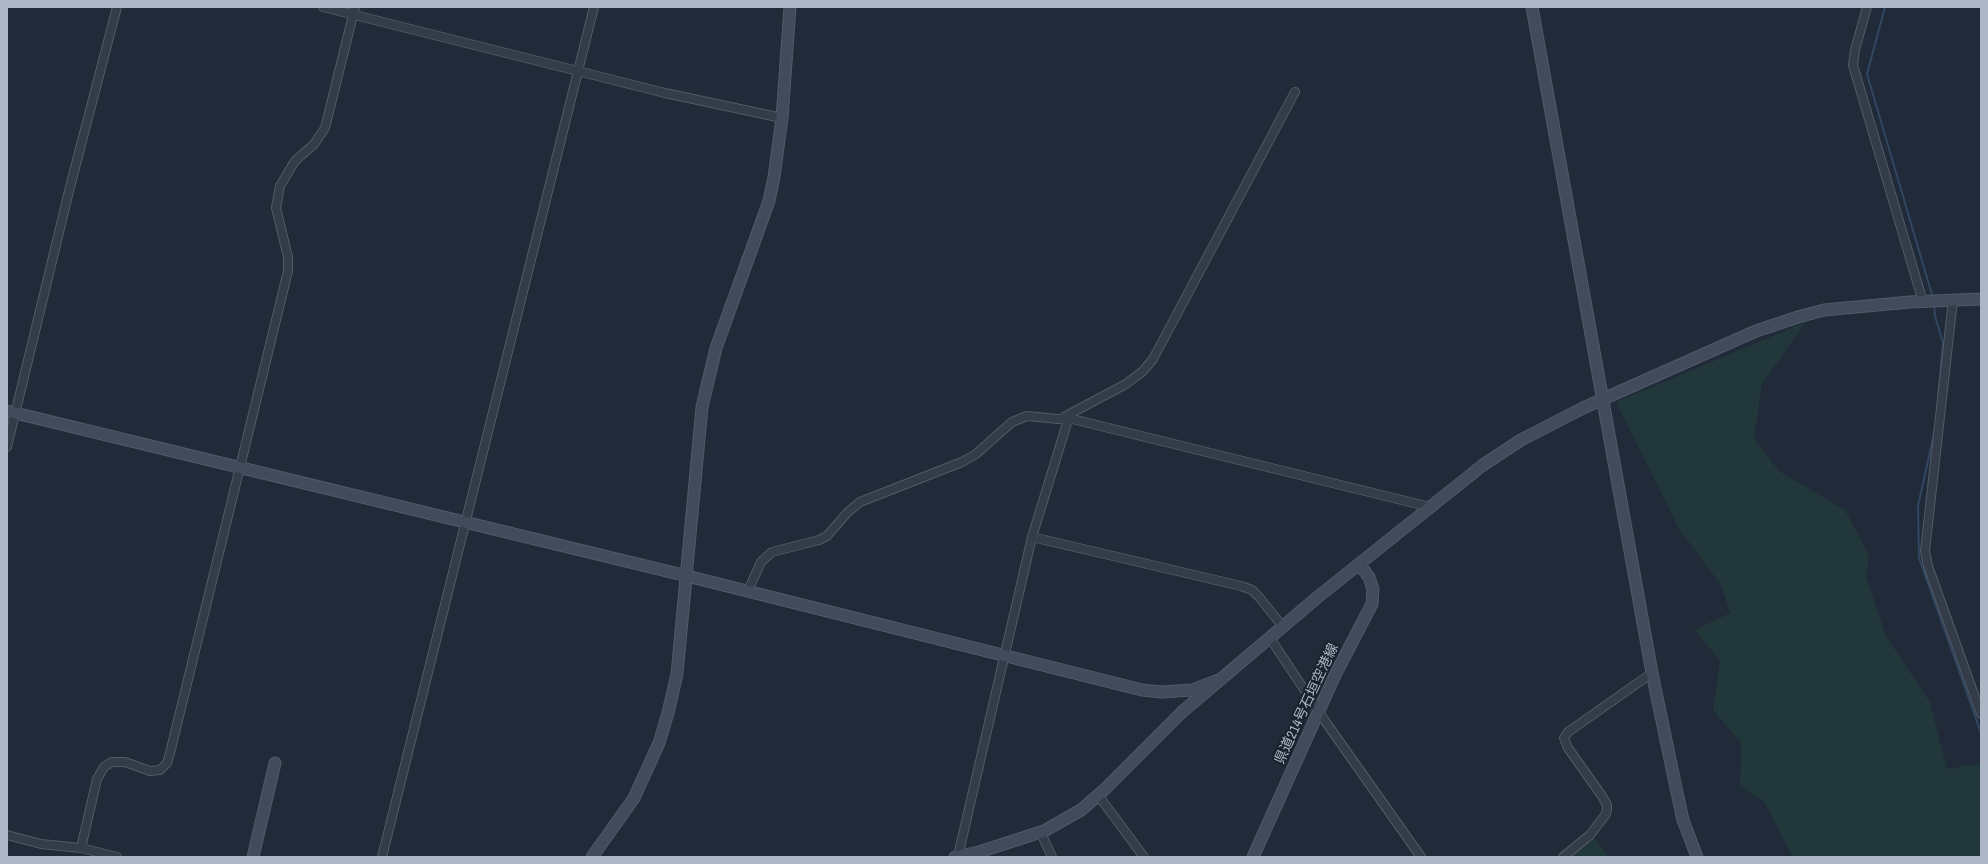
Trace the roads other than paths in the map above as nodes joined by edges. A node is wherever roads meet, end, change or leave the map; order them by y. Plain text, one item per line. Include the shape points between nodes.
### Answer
1 (117, 7) edge
2 (323, 7) edge
3 (594, 7) edge
4 (790, 7) edge
5 (1532, 7) edge
6 (1867, 7) edge
7 (354, 11) edge
8 (577, 70) junction
9 (1295, 92) dead end
10 (782, 118) junction
11 (1981, 299) edge
12 (1953, 300) junction
13 (1923, 302) junction
14 (1602, 400) junction
15 (11, 412) edge
16 (1066, 418) junction
17 (7, 447) edge
18 (240, 467) junction
19 (1430, 507) junction
20 (466, 523) junction
21 (1032, 538) junction
22 (1359, 564) junction
23 (687, 576) junction
24 (748, 591) junction
25 (1283, 627) junction
26 (1270, 638) junction
27 (1004, 656) junction
28 (1652, 673) junction
29 (1221, 679) junction
30 (1319, 711) junction
31 (1981, 714) edge
32 (275, 763) dead end
33 (1098, 795) junction
34 (1040, 831) junction
35 (7, 835) edge
36 (81, 848) junction
37 (956, 856) edge
38 (117, 857) edge
39 (253, 857) edge
40 (382, 857) edge
41 (592, 857) edge
42 (1052, 857) edge
43 (1144, 857) edge
44 (1253, 857) edge
45 (1421, 857) edge
46 (1563, 857) edge
47 (1696, 857) edge

1 - 15 street
2 - 7 street
3 - 8 street
4 - 10 street
5 - 14 street
6 - 13 street via 1853,65
7 - 8 street
7 - 18 street via 325,128 314,144 294,161 280,186 276,208 288,258 288,270
8 - 10 street
8 - 20 street
9 - 16 street via 1153,359 1143,371 1126,384
10 - 23 street via 769,202 716,348 704,394 698,435
11 - 12 street
12 - 13 street
12 - 31 street via 1925,551 1928,566
13 - 14 street via 1824,310 1798,317 1756,331
14 - 19 street via 1521,440 1483,465
14 - 28 street
15 - 17 street
15 - 18 street
16 - 19 street
16 - 21 street
16 - 24 street via 1027,416 1012,422 976,454 962,462 860,502 827,536 772,552 761,562
18 - 20 street
18 - 36 street via 167,763 160,770 150,771 125,762 112,762 104,767 97,779
19 - 22 street
20 - 23 street
20 - 40 street
21 - 25 street via 1241,586 1252,590
21 - 27 street
22 - 25 street
22 - 30 street, 県道214号石垣空港線 via 1369,577 1374,590 1372,604
23 - 24 street
23 - 41 street via 677,674 659,743 634,798
24 - 27 street
25 - 26 street
26 - 29 street
26 - 30 street
27 - 29 street via 1142,690 1192,690
27 - 37 street
28 - 46 street via 1568,732 1564,738 1568,748 1602,796 1607,809 1590,835
28 - 47 street via 1677,795
29 - 33 street via 1182,712
30 - 44 street, 県道214号石垣空港線
30 - 45 street
32 - 39 street
33 - 34 street via 1081,810
33 - 43 street
34 - 37 street via 979,852
34 - 42 street
35 - 36 street via 41,844
36 - 38 street

